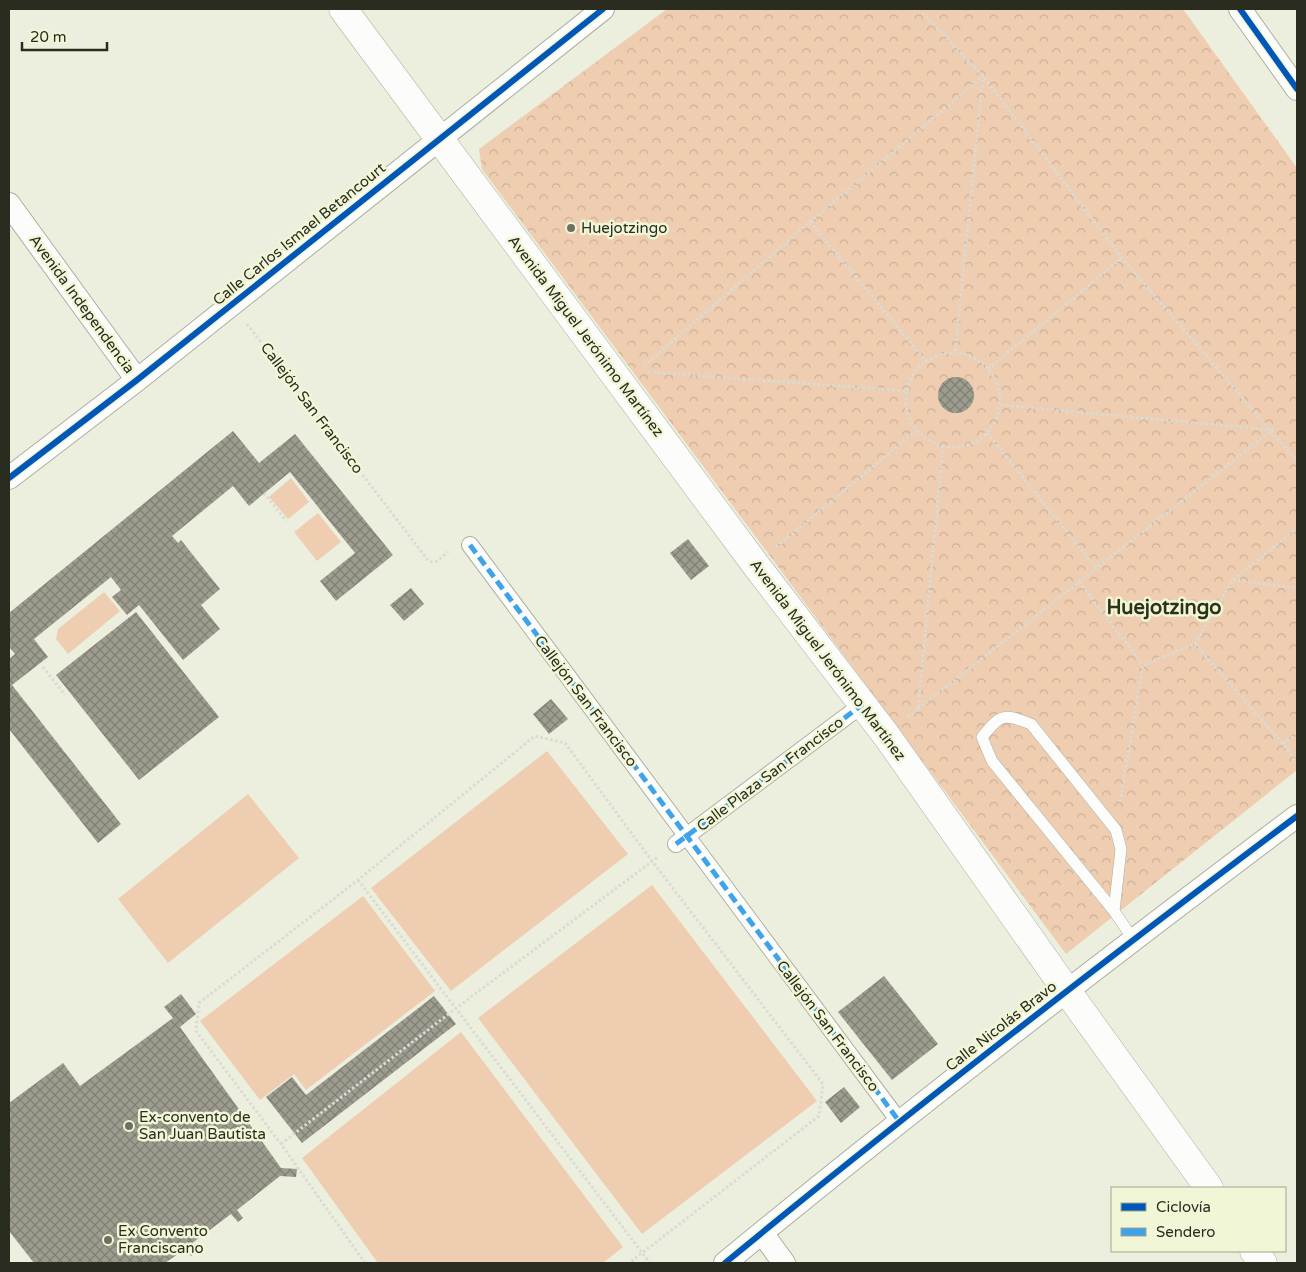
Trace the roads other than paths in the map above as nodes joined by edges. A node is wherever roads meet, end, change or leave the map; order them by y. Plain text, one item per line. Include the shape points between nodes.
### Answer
1 (343, 9) edge
2 (603, 9) edge
3 (1240, 9) edge
4 (1297, 89) edge
5 (439, 139) junction
6 (9, 204) edge
7 (137, 380) junction
8 (9, 478) edge
9 (470, 545) road end
10 (863, 704) junction
11 (1297, 816) edge
12 (681, 840) junction
13 (1114, 911) junction
14 (1133, 939) junction
15 (1067, 991) junction
16 (899, 1121) junction
17 (1208, 1187) edge
18 (762, 1233) junction
19 (1255, 1252) edge
20 (725, 1263) edge
21 (784, 1263) edge
22 (1263, 1263) edge

1 - 5 main road, Avenida Miguel Jerónimo Martínez
2 - 5 street, Calle Carlos Ismael Betancourt
3 - 4 street
5 - 7 street, Calle Carlos Ismael Betancourt
5 - 10 main road, Avenida Miguel Jerónimo Martínez via 630,378 755,564
6 - 7 street, Avenida Independencia
7 - 8 street, Calle Carlos Ismael Betancourt
9 - 12 street, Callejón San Francisco
10 - 12 street, Calle Plaza San Francisco
10 - 15 main road, Avenida Miguel Jerónimo Martínez
11 - 14 street, Calle Nicolás Bravo
12 - 16 street, Callejón San Francisco
13 - 13 lane via 1121,849 1116,830 1031,724 1011,716 996,720 982,737 992,760
13 - 14 lane
14 - 15 street, Calle Nicolás Bravo
15 - 16 street, Calle Nicolás Bravo
15 - 17 main road, Avenida Miguel Jerónimo Martínez
16 - 18 street, Calle Nicolás Bravo
18 - 20 street, Calle Nicolás Bravo
18 - 21 street
19 - 22 main road

